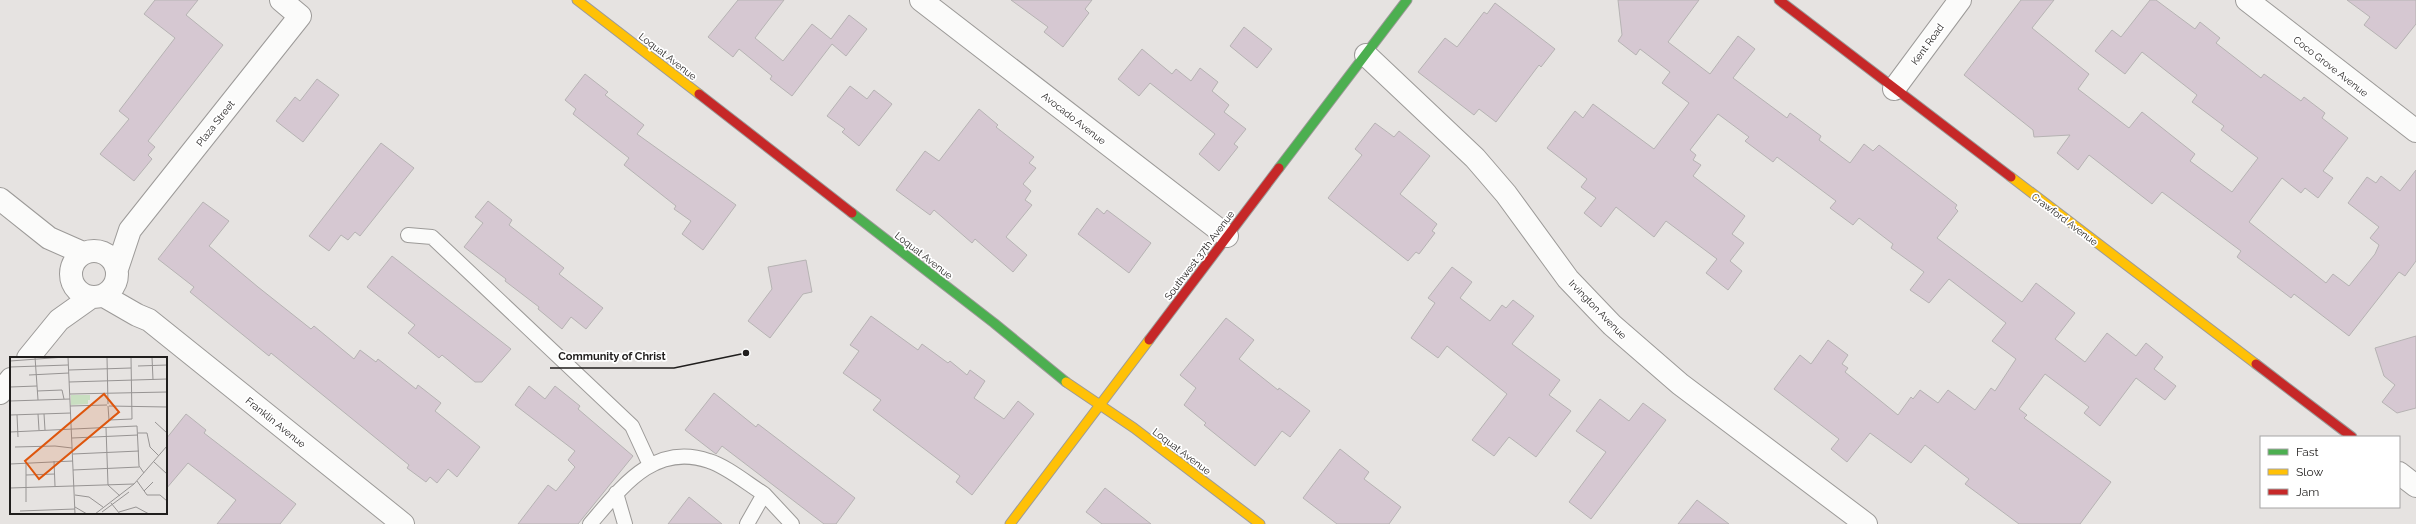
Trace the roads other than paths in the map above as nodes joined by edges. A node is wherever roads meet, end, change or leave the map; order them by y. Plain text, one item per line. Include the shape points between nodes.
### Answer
1 (281, 0) edge
2 (577, 0) edge
3 (921, 0) edge
4 (1407, 0) edge
5 (1779, 0) edge
6 (1960, 0) edge
7 (2247, 0) edge
8 (1366, 56) junction
9 (1894, 89) junction
10 (2416, 131) edge
11 (0, 199) edge
12 (130, 230) junction
13 (408, 235) dead end
14 (1227, 236) junction
15 (49, 238) junction
16 (89, 252) junction
17 (117, 273) junction
18 (71, 278) junction
19 (97, 297) junction
20 (59, 320) junction
21 (149, 320) junction
22 (29, 357) edge
23 (10, 380) edge
24 (0, 393) edge
25 (1100, 406) junction
26 (2351, 436) edge
27 (650, 465) junction
28 (2400, 474) edge
29 (2416, 486) edge
30 (616, 493) junction
31 (764, 494) junction
32 (403, 524) edge
33 (590, 524) edge
34 (626, 524) edge
35 (747, 524) edge
36 (792, 524) edge
37 (1010, 524) edge
38 (1260, 524) edge
39 (1866, 524) edge

1 - 12 street, Plaza Street via 300,16
2 - 25 street, Loquat Avenue via 994,323 1072,387
3 - 14 street, Avocado Avenue
4 - 8 street, Southwest 37th Avenue
5 - 9 street, Crawford Avenue
6 - 9 street, Kent Road
7 - 10 street, Coco Grove Avenue
8 - 14 street, Southwest 37th Avenue
8 - 39 street, Irvington Avenue via 1475,158 1506,194 1568,279 1612,325 1680,384
9 - 26 street, Crawford Avenue
11 - 15 street
12 - 16 street, Plaza Street
12 - 17 street, Plaza Street
13 - 27 lane via 432,237 632,426
14 - 25 street, Southwest 37th Avenue
15 - 16 street
15 - 18 street
16 - 17 street via 109,256
16 - 18 street via 74,262
17 - 19 street via 115,285
17 - 21 street, Franklin Avenue
18 - 19 street via 78,292
18 - 20 street
19 - 20 street
19 - 21 street, Franklin Avenue
20 - 22 street
21 - 32 street, Franklin Avenue
23 - 24 street
25 - 37 street, Southwest 37th Avenue
25 - 38 street, Loquat Avenue via 1134,428
27 - 30 lane
27 - 31 lane via 685,455 711,461
28 - 29 street
30 - 33 lane
30 - 34 lane
31 - 35 lane
31 - 36 lane

